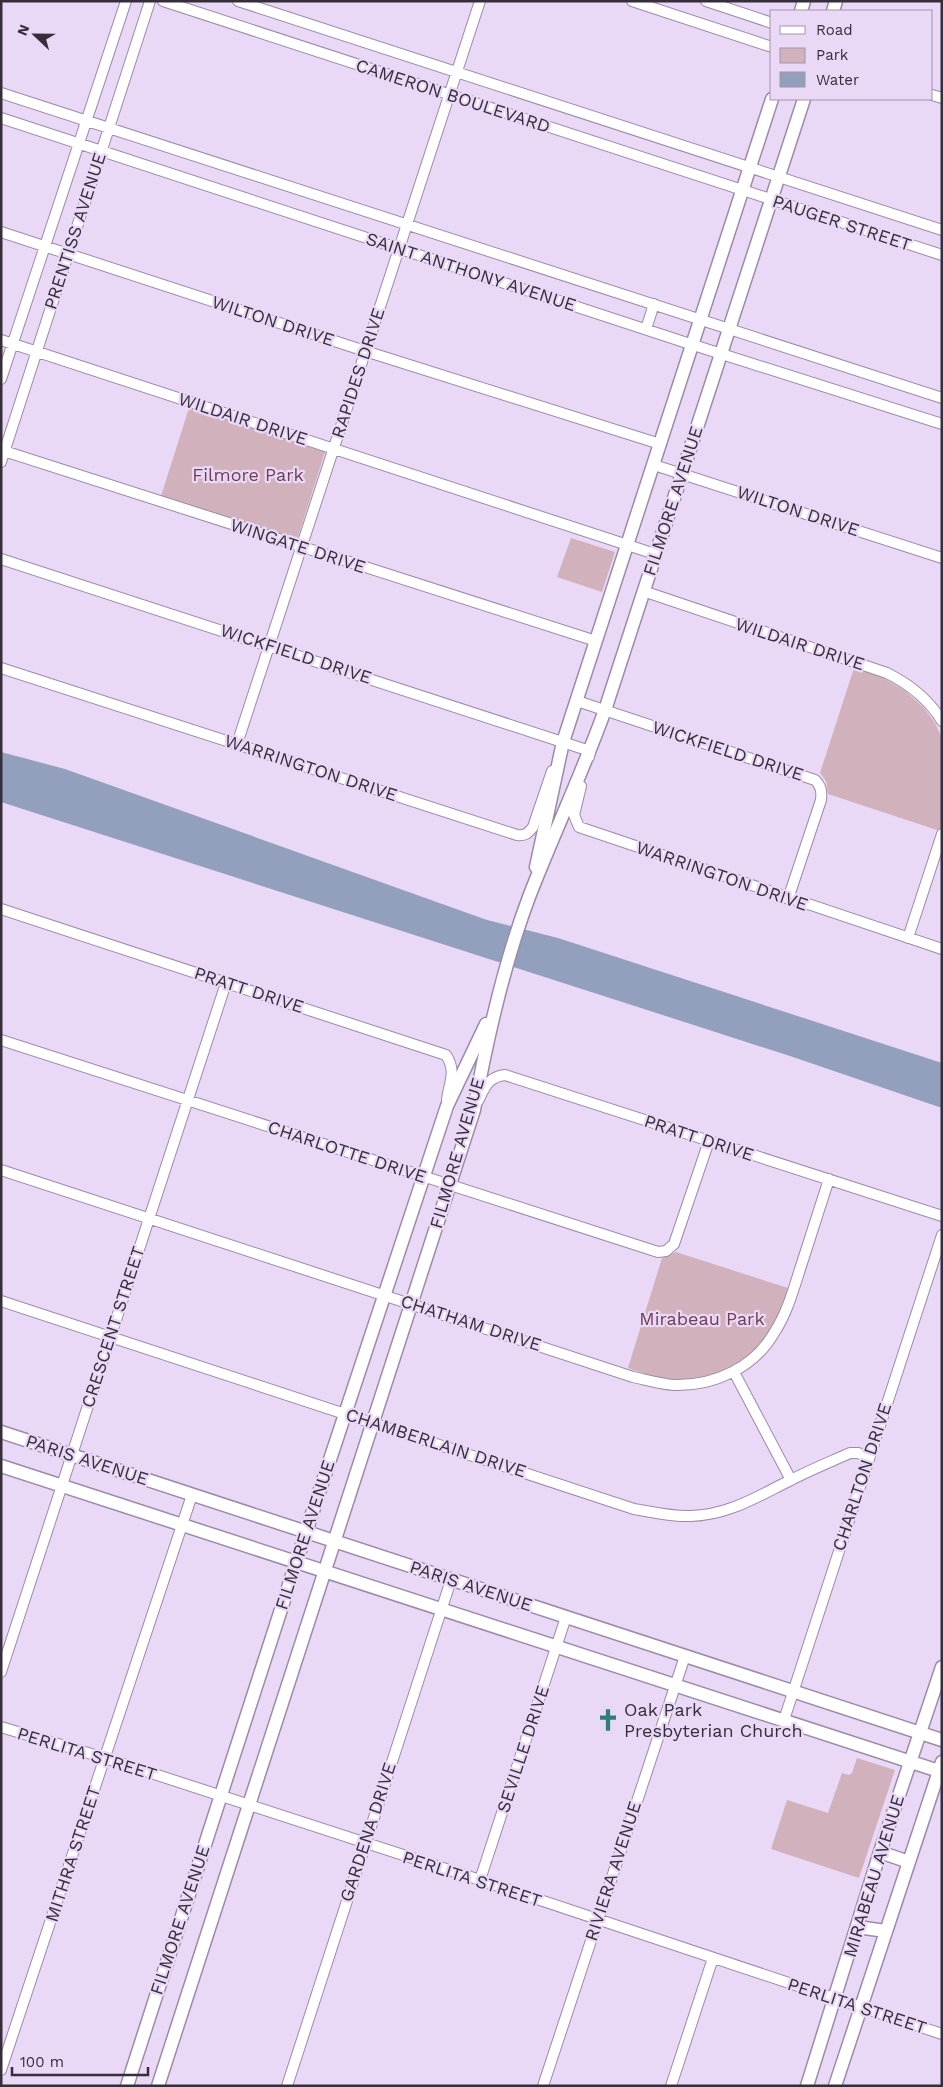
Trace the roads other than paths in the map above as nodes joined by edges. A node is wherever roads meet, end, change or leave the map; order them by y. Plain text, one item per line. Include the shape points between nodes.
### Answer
1 (126, 1) edge
2 (150, 1) edge
3 (163, 1) edge
4 (238, 1) edge
5 (480, 1) edge
6 (632, 1) edge
7 (706, 1) edge
8 (770, 22) edge
9 (770, 46) edge
10 (456, 72) junction
11 (1, 93) edge
12 (449, 94) junction
13 (772, 100) edge
14 (804, 100) edge
15 (1, 118) edge
16 (87, 120) junction
17 (109, 128) junction
18 (79, 142) junction
19 (101, 150) junction
20 (750, 168) junction
21 (779, 177) junction
22 (743, 190) junction
23 (772, 199) junction
24 (407, 224) junction
25 (942, 230) edge
26 (1, 232) edge
27 (44, 246) junction
28 (399, 249) junction
29 (68, 253) junction
30 (942, 255) edge
31 (654, 304) junction
32 (700, 320) junction
33 (646, 329) junction
34 (728, 330) junction
35 (1, 340) edge
36 (13, 344) junction
37 (693, 345) junction
38 (37, 351) junction
39 (365, 351) junction
40 (721, 354) junction
41 (1, 380) edge
42 (942, 398) edge
43 (942, 424) edge
44 (660, 444) junction
45 (333, 449) junction
46 (3, 451) edge
47 (1, 462) edge
48 (654, 465) junction
49 (681, 474) junction
50 (628, 545) junction
51 (300, 547) junction
52 (655, 554) junction
53 (1, 558) edge
54 (942, 558) edge
55 (643, 591) junction
56 (596, 641) junction
57 (269, 645) junction
58 (1, 668) edge
59 (577, 701) junction
60 (605, 710) junction
61 (939, 710) edge
62 (942, 721) edge
63 (563, 742) junction
64 (237, 744) junction
65 (590, 751) junction
66 (942, 834) edge
67 (529, 898) junction
68 (788, 899) junction
69 (1, 909) edge
70 (908, 938) junction
71 (942, 949) edge
72 (226, 983) junction
73 (500, 990) junction
74 (1, 1040) edge
75 (188, 1100) junction
76 (446, 1106) junction
77 (474, 1110) junction
78 (709, 1141) junction
79 (1, 1170) edge
80 (423, 1176) junction
81 (829, 1179) junction
82 (450, 1185) junction
83 (942, 1216) edge
84 (149, 1218) junction
85 (942, 1234) edge
86 (384, 1294) junction
87 (1, 1301) edge
88 (411, 1304) junction
89 (111, 1336) junction
90 (734, 1372) junction
91 (345, 1413) junction
92 (373, 1423) junction
93 (1, 1432) edge
94 (72, 1455) junction
95 (869, 1457) junction
96 (1, 1466) edge
97 (792, 1480) junction
98 (62, 1485) junction
99 (192, 1495) junction
100 (182, 1525) junction
101 (306, 1532) junction
102 (334, 1542) junction
103 (296, 1561) junction
104 (325, 1571) junction
105 (451, 1580) junction
106 (442, 1609) junction
107 (566, 1617) junction
108 (556, 1646) junction
109 (684, 1656) junction
110 (942, 1666) edge
111 (1, 1672) edge
112 (675, 1685) junction
113 (793, 1691) junction
114 (784, 1720) junction
115 (1, 1727) edge
116 (919, 1732) junction
117 (942, 1740) edge
118 (105, 1758) junction
119 (910, 1761) junction
120 (941, 1768) edge
121 (220, 1796) junction
122 (249, 1806) junction
123 (364, 1844) junction
124 (880, 1852) junction
125 (909, 1862) junction
126 (480, 1880) junction
127 (597, 1920) junction
128 (857, 1927) junction
129 (886, 1930) junction
130 (713, 1958) junction
131 (835, 2000) junction
132 (861, 2008) junction
133 (942, 2034) edge
134 (1, 2070) edge
135 (127, 2086) edge
136 (158, 2086) edge
137 (287, 2086) edge
138 (543, 2086) edge
139 (671, 2086) edge
140 (807, 2086) edge
141 (835, 2086) edge

1 - 16 street, PRENTISS AVENUE
2 - 17 street, PRENTISS AVENUE
3 - 12 street, CAMERON BOULEVARD
4 - 10 street, CAMERON BOULEVARD
5 - 10 street, RAPIDES DRIVE
6 - 9 street
7 - 8 street
10 - 12 street, RAPIDES DRIVE
10 - 20 street, CAMERON BOULEVARD
11 - 16 street, SAINT ANTHONY AVENUE
12 - 22 street, CAMERON BOULEVARD
12 - 24 street, RAPIDES DRIVE
13 - 20 street, FILMORE AVENUE
14 - 21 street, FILMORE AVENUE
15 - 18 street, SAINT ANTHONY AVENUE
16 - 17 street, SAINT ANTHONY AVENUE
16 - 18 street, PRENTISS AVENUE
17 - 19 street, PRENTISS AVENUE
17 - 24 street, SAINT ANTHONY AVENUE
18 - 19 street, SAINT ANTHONY AVENUE
18 - 27 street, PRENTISS AVENUE
19 - 28 street, SAINT ANTHONY AVENUE
19 - 29 street, PRENTISS AVENUE
20 - 21 street, PAUGER STREET
20 - 22 street, FILMORE AVENUE
21 - 23 street, FILMORE AVENUE
21 - 25 street, PAUGER STREET
22 - 23 street, PAUGER STREET
22 - 32 street, FILMORE AVENUE
23 - 30 street, PAUGER STREET
23 - 34 street, FILMORE AVENUE
24 - 28 street, RAPIDES DRIVE
24 - 31 street, SAINT ANTHONY AVENUE
26 - 27 street, WILTON DRIVE
27 - 29 street, WILTON DRIVE
27 - 36 street, PRENTISS AVENUE
28 - 33 street, SAINT ANTHONY AVENUE
28 - 39 street, RAPIDES DRIVE
29 - 38 street, PRENTISS AVENUE
29 - 39 street, WILTON DRIVE
31 - 32 street, SAINT ANTHONY AVENUE
31 - 33 street
32 - 34 street, SAINT ANTHONY AVENUE
32 - 37 street, FILMORE AVENUE
33 - 37 street, SAINT ANTHONY AVENUE
34 - 40 street, FILMORE AVENUE
34 - 42 street, SAINT ANTHONY AVENUE
35 - 36 street, WILDAIR DRIVE
36 - 38 street, WILDAIR DRIVE
36 - 41 street, PRENTISS AVENUE
37 - 40 street, SAINT ANTHONY AVENUE
37 - 44 street, FILMORE AVENUE
38 - 45 street, WILDAIR DRIVE
38 - 46 street, PRENTISS AVENUE
39 - 44 street, WILTON DRIVE
39 - 45 street, RAPIDES DRIVE
40 - 43 street, SAINT ANTHONY AVENUE
40 - 49 street, FILMORE AVENUE
44 - 48 street, FILMORE AVENUE
45 - 50 street, WILDAIR DRIVE
45 - 51 street, RAPIDES DRIVE
46 - 47 street, PRENTISS AVENUE
46 - 51 street, WINGATE DRIVE
48 - 49 street, WILTON DRIVE
48 - 50 street, FILMORE AVENUE
49 - 52 street, FILMORE AVENUE
49 - 54 street, WILTON DRIVE
50 - 52 street, WILDAIR DRIVE
50 - 56 street, FILMORE AVENUE
51 - 56 street, WINGATE DRIVE
51 - 57 street, RAPIDES DRIVE
52 - 55 street, FILMORE AVENUE
53 - 57 street, WICKFIELD DRIVE
55 - 60 street, FILMORE AVENUE
55 - 61 street, WILDAIR DRIVE via 887,673
56 - 59 street, FILMORE AVENUE
57 - 63 street, WICKFIELD DRIVE
57 - 64 street, RAPIDES DRIVE
58 - 64 street, WARRINGTON DRIVE
59 - 60 street, WICKFIELD DRIVE
59 - 63 street, FILMORE AVENUE
60 - 65 street, FILMORE AVENUE
60 - 68 street, WICKFIELD DRIVE via 820,784 821,800
61 - 62 street, WILDAIR DRIVE
63 - 64 street, WARRINGTON DRIVE via 533,826 524,836
63 - 65 street, WICKFIELD DRIVE
63 - 67 street, FILMORE AVENUE
65 - 67 street, FILMORE AVENUE
65 - 68 street, WARRINGTON DRIVE via 575,805 574,815 579,828
66 - 70 street
67 - 73 street, FILMORE AVENUE
68 - 70 street, WARRINGTON DRIVE
69 - 72 street, PRATT DRIVE
70 - 71 street, WARRINGTON DRIVE
72 - 75 street, CRESCENT STREET
72 - 76 street, PRATT DRIVE via 446,1055 453,1071
73 - 76 street, FILMORE AVENUE
73 - 77 street, FILMORE AVENUE
74 - 75 street, CHARLOTTE DRIVE
75 - 80 street, CHARLOTTE DRIVE
75 - 84 street, CRESCENT STREET
76 - 80 street, FILMORE AVENUE
77 - 78 street, PRATT DRIVE via 489,1080 505,1076
77 - 82 street, FILMORE AVENUE
78 - 81 street, PRATT DRIVE
78 - 82 street, CHARLOTTE DRIVE via 680,1231 674,1244 666,1251 646,1249
79 - 84 street, CHATHAM DRIVE
80 - 82 street, CHARLOTTE DRIVE
80 - 86 street, FILMORE AVENUE
81 - 83 street, PRATT DRIVE
81 - 90 street, CHATHAM DRIVE via 781,1322 763,1348
82 - 88 street, FILMORE AVENUE
84 - 86 street, CHATHAM DRIVE
84 - 89 street, CRESCENT STREET
85 - 95 street, CHARLTON DRIVE
86 - 88 street, CHATHAM DRIVE
86 - 91 street, FILMORE AVENUE
87 - 89 street, CHAMBERLAIN DRIVE
88 - 90 street, CHATHAM DRIVE via 659,1383 694,1384
88 - 92 street, FILMORE AVENUE
89 - 91 street, CHAMBERLAIN DRIVE
89 - 94 street, CRESCENT STREET
90 - 97 street
91 - 92 street, CHAMBERLAIN DRIVE
91 - 101 street, FILMORE AVENUE
92 - 97 street, CHAMBERLAIN DRIVE via 634,1509 661,1514 691,1516 717,1513 745,1505
92 - 102 street, FILMORE AVENUE
93 - 94 street, PARIS AVENUE
94 - 98 street, CRESCENT STREET
94 - 99 street, PARIS AVENUE
95 - 97 street, CHAMBERLAIN DRIVE via 850,1453
95 - 113 street, CHARLTON DRIVE
96 - 98 street, PARIS AVENUE
98 - 100 street, PARIS AVENUE
98 - 111 street, CRESCENT STREET
99 - 100 street, MITHRA STREET
99 - 101 street, PARIS AVENUE
100 - 103 street, PARIS AVENUE
100 - 118 street, MITHRA STREET
101 - 102 street, PARIS AVENUE
101 - 103 street, FILMORE AVENUE
102 - 104 street, FILMORE AVENUE
102 - 105 street, PARIS AVENUE
103 - 104 street, PARIS AVENUE
103 - 121 street, FILMORE AVENUE
104 - 106 street, PARIS AVENUE
104 - 122 street, FILMORE AVENUE
105 - 106 street, GARDENA DRIVE
105 - 107 street, PARIS AVENUE
106 - 108 street, PARIS AVENUE
106 - 123 street, GARDENA DRIVE
107 - 108 street, SEVILLE DRIVE
107 - 109 street, PARIS AVENUE
108 - 112 street, PARIS AVENUE
108 - 126 street, SEVILLE DRIVE
109 - 112 street, RIVIERA AVENUE
109 - 113 street, PARIS AVENUE
110 - 116 street, MIRABEAU AVENUE
112 - 114 street, PARIS AVENUE
112 - 127 street, RIVIERA AVENUE
113 - 114 street, CHARLTON DRIVE
113 - 116 street, PARIS AVENUE
114 - 119 street, PARIS AVENUE
115 - 118 street, PERLITA STREET
116 - 117 street, PARIS AVENUE
116 - 119 street, MIRABEAU AVENUE
118 - 121 street, PERLITA STREET
118 - 134 street, MITHRA STREET
119 - 120 street, PARIS AVENUE
119 - 124 street, MIRABEAU AVENUE
120 - 125 street, MIRABEAU AVENUE
121 - 122 street, PERLITA STREET
121 - 135 street, FILMORE AVENUE
122 - 123 street, PERLITA STREET
122 - 136 street, FILMORE AVENUE
123 - 126 street, PERLITA STREET
123 - 137 street, GARDENA DRIVE
124 - 125 street
124 - 128 street, MIRABEAU AVENUE
125 - 129 street, MIRABEAU AVENUE
126 - 127 street, PERLITA STREET
127 - 130 street, PERLITA STREET
127 - 138 street, RIVIERA AVENUE
128 - 129 street
128 - 131 street, MIRABEAU AVENUE
129 - 132 street, MIRABEAU AVENUE
130 - 131 street, PERLITA STREET
130 - 139 street
131 - 132 street, PERLITA STREET
131 - 140 street, MIRABEAU AVENUE
132 - 133 street, PERLITA STREET
132 - 141 street, MIRABEAU AVENUE

